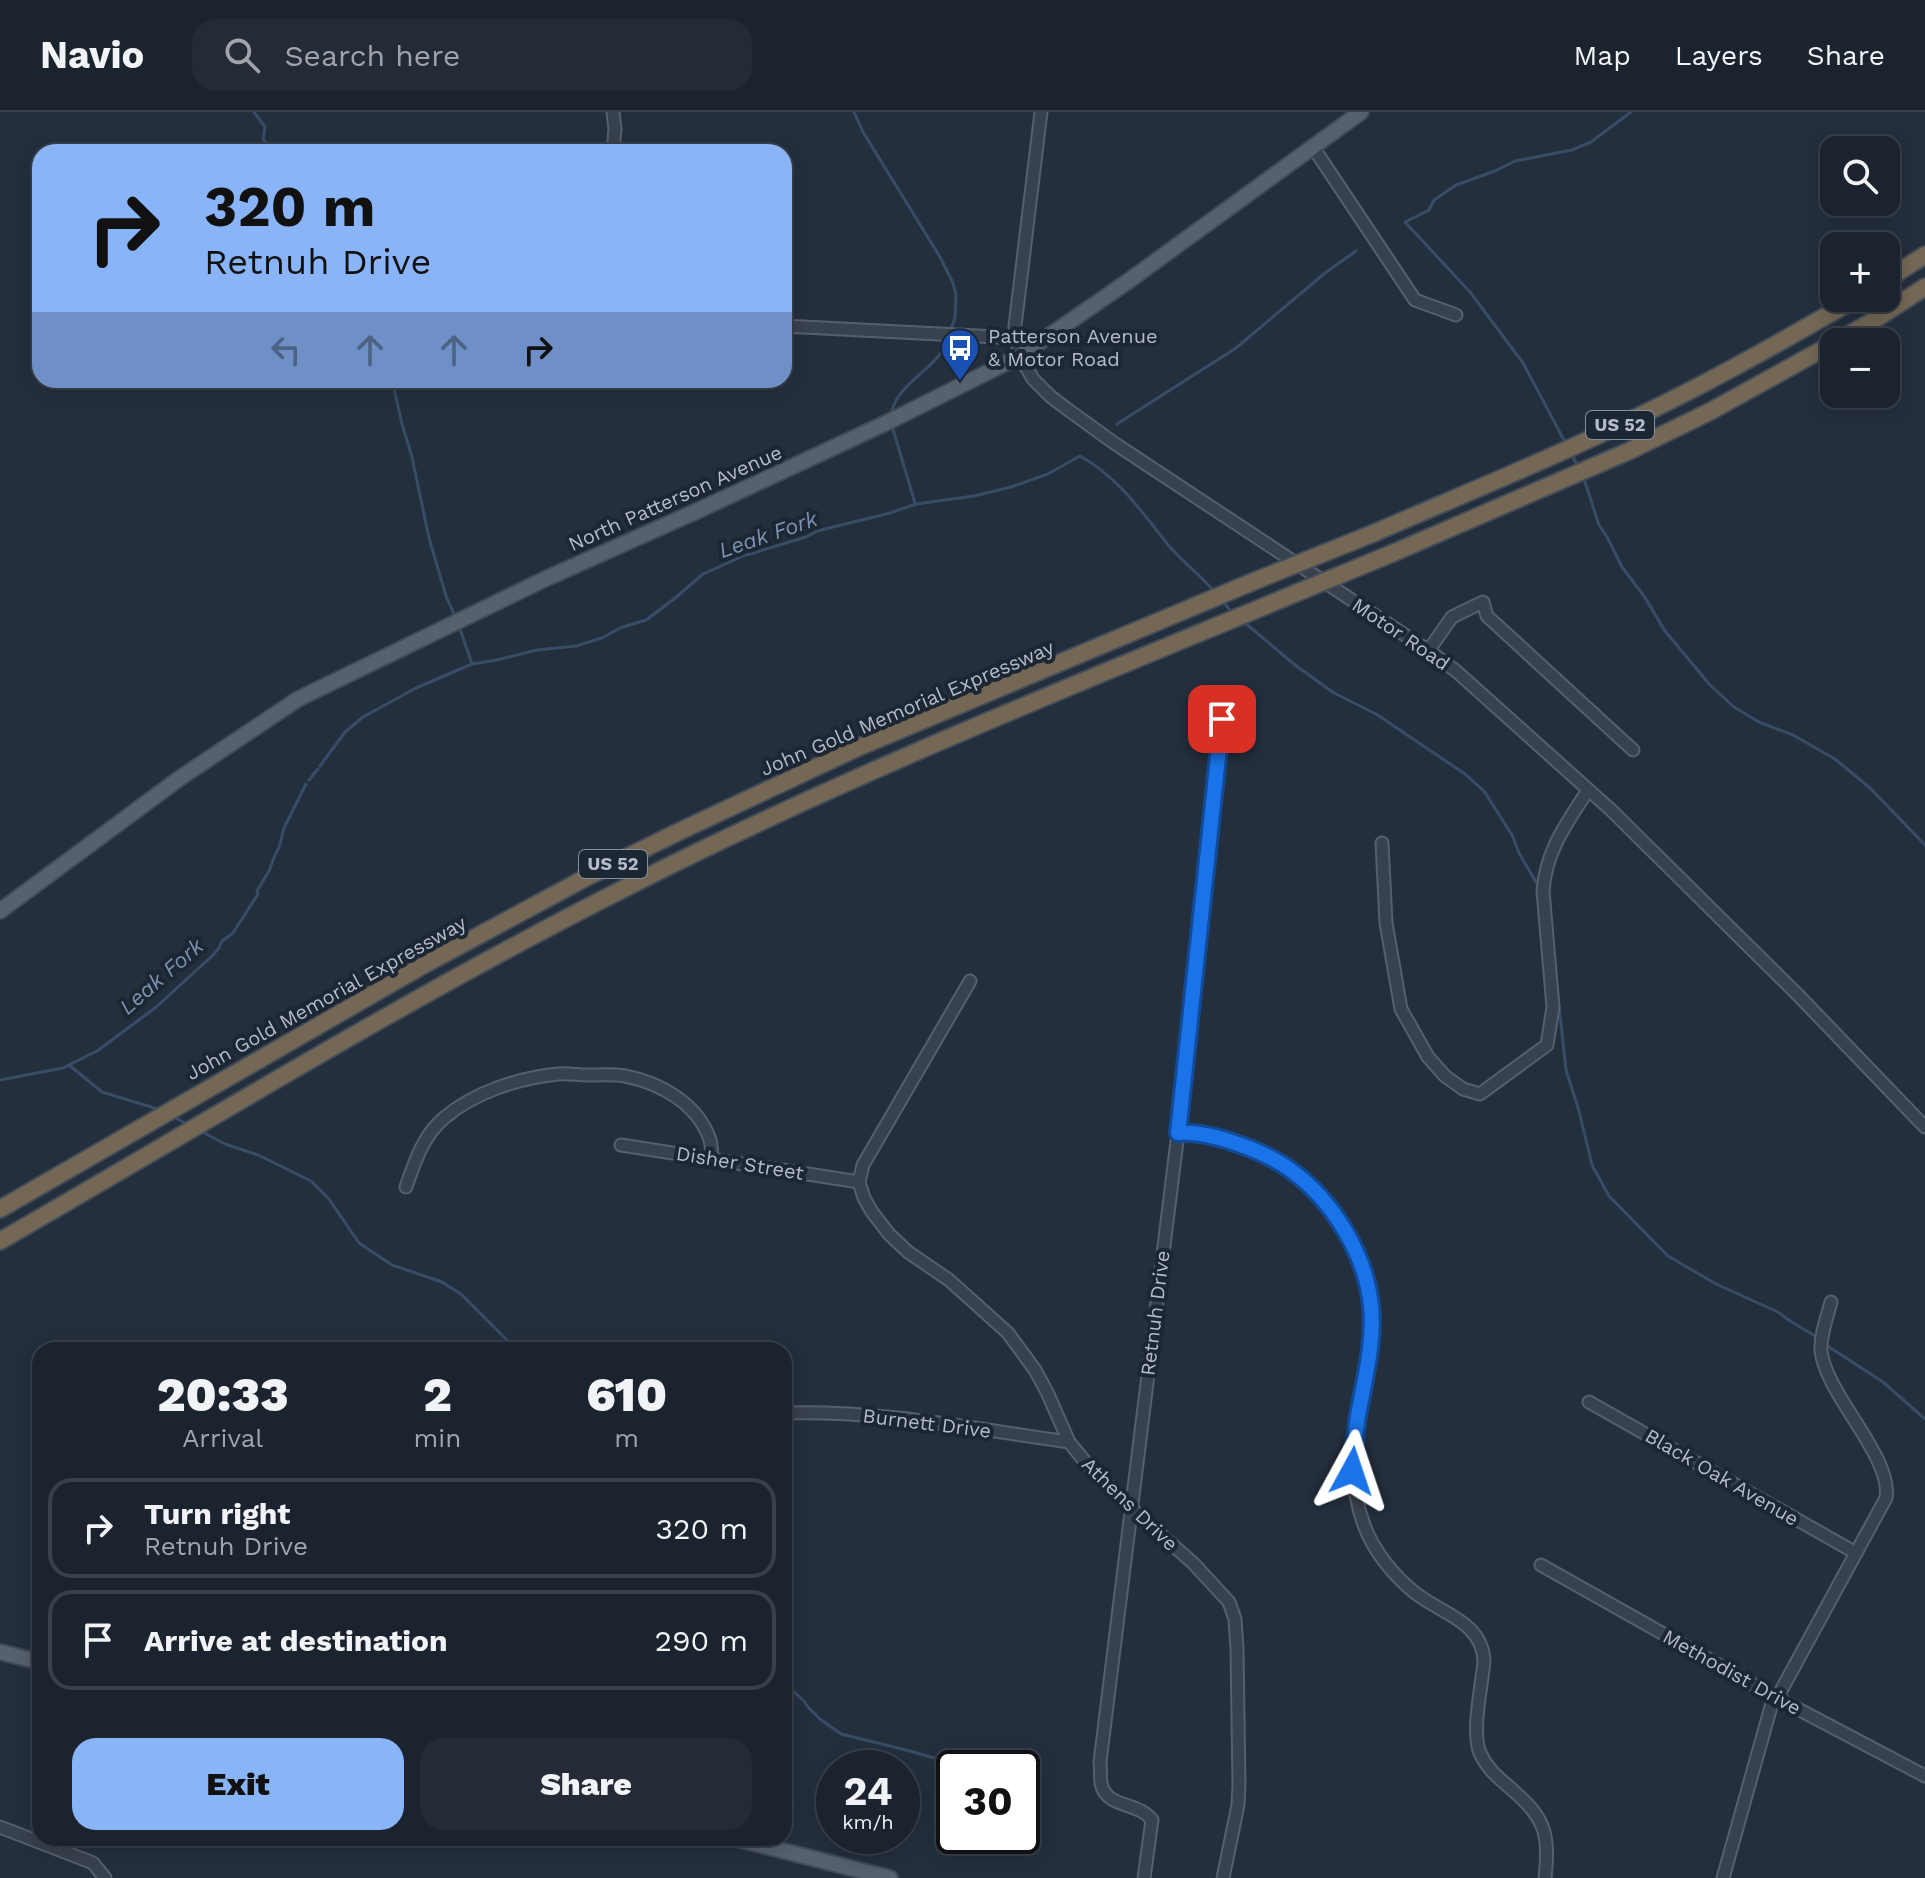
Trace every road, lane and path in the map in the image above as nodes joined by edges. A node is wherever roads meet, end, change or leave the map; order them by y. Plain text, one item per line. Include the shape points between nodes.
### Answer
1 (613, 112) edge
2 (1041, 112) edge
3 (1361, 112) edge
4 (614, 144) edge
5 (1313, 147) junction
6 (1925, 255) edge
7 (1900, 271) edge
8 (1925, 287) edge
9 (1833, 312) edge
10 (1456, 315) dead end
11 (792, 326) edge
12 (1860, 328) edge
13 (1016, 338) junction
14 (1820, 350) edge
15 (1020, 356) junction
16 (1428, 651) junction
17 (1222, 719) dead end
18 (1633, 750) dead end
19 (1588, 790) junction
20 (1382, 843) dead end
21 (0, 911) edge
22 (970, 981) dead end
23 (1925, 1127) edge
24 (1178, 1133) junction
25 (621, 1145) dead end
26 (712, 1159) junction
27 (859, 1182) junction
28 (406, 1187) dead end
29 (0, 1209) edge
30 (36, 1220) junction
31 (0, 1241) edge
32 (0, 1248) edge
33 (1831, 1302) dead end
34 (1589, 1402) dead end
35 (792, 1413) edge
36 (1069, 1442) junction
37 (1131, 1508) junction
38 (1856, 1553) junction
39 (1541, 1565) dead end
40 (0, 1652) edge
41 (32, 1660) edge
42 (1777, 1698) junction
43 (1925, 1776) edge
44 (0, 1827) edge
45 (32, 1839) edge
46 (49, 1846) edge
47 (764, 1846) edge
48 (105, 1878) edge
49 (890, 1878) edge
50 (1144, 1878) edge
51 (1223, 1878) edge
52 (1545, 1878) edge
53 (1723, 1878) edge

1 - 4 street
2 - 13 street, Motor Road
3 - 5 main road, North Patterson Avenue
5 - 10 street via 1415,300
5 - 15 main road, North Patterson Avenue
6 - 7 highway
8 - 12 highway, US 52
9 - 29 highway, John Gold Memorial Expressway / US 52, bridge via 1603,433 859,747 691,826 420,967
11 - 13 street
13 - 15 street, Motor Road
14 - 30 highway, US 52, bridge via 1629,451 993,718 631,884 365,1029
15 - 16 street, Motor Road via 1033,379 1084,422
15 - 21 main road, North Patterson Avenue via 298,699 180,778
16 - 18 street via 1452,617 1483,602 1488,617
16 - 19 street, Motor Road
17 - 24 street, Retnuh Drive
19 - 20 street via 1554,844 1544,876 1553,1007 1547,1045 1480,1094 1445,1076 1401,1009 1386,923
19 - 23 street, Motor Road
22 - 27 street via 863,1165
24 - 37 street, Retnuh Drive
24 - 52 street via 1226,1140 1286,1167 1324,1202 1354,1249 1371,1307 1352,1471 1364,1524 1385,1561 1411,1590 1469,1627 1484,1649 1477,1744 1490,1771 1540,1819 1548,1853
25 - 26 street, Disher Street
26 - 27 street, Disher Street
26 - 28 street via 710,1140 694,1113 670,1092 622,1075 560,1074 497,1089 443,1119 418,1153
27 - 36 street, Athens Drive via 889,1234 1008,1333 1035,1370
30 - 31 highway, US 52
30 - 32 highway
33 - 38 street via 1821,1352 1887,1488
34 - 38 street, Black Oak Avenue
35 - 36 street, Burnett Drive via 891,1418
36 - 37 street, Athens Drive
37 - 50 street, Retnuh Drive via 1101,1783 1112,1800 1138,1808 1152,1820
37 - 51 street, Athens Drive via 1194,1564 1233,1611 1239,1784
38 - 42 street
39 - 42 street, Methodist Drive
40 - 41 main road
42 - 43 street, Methodist Drive
42 - 53 street via 1768,1713
44 - 45 street
46 - 48 street via 93,1863
47 - 49 main road

